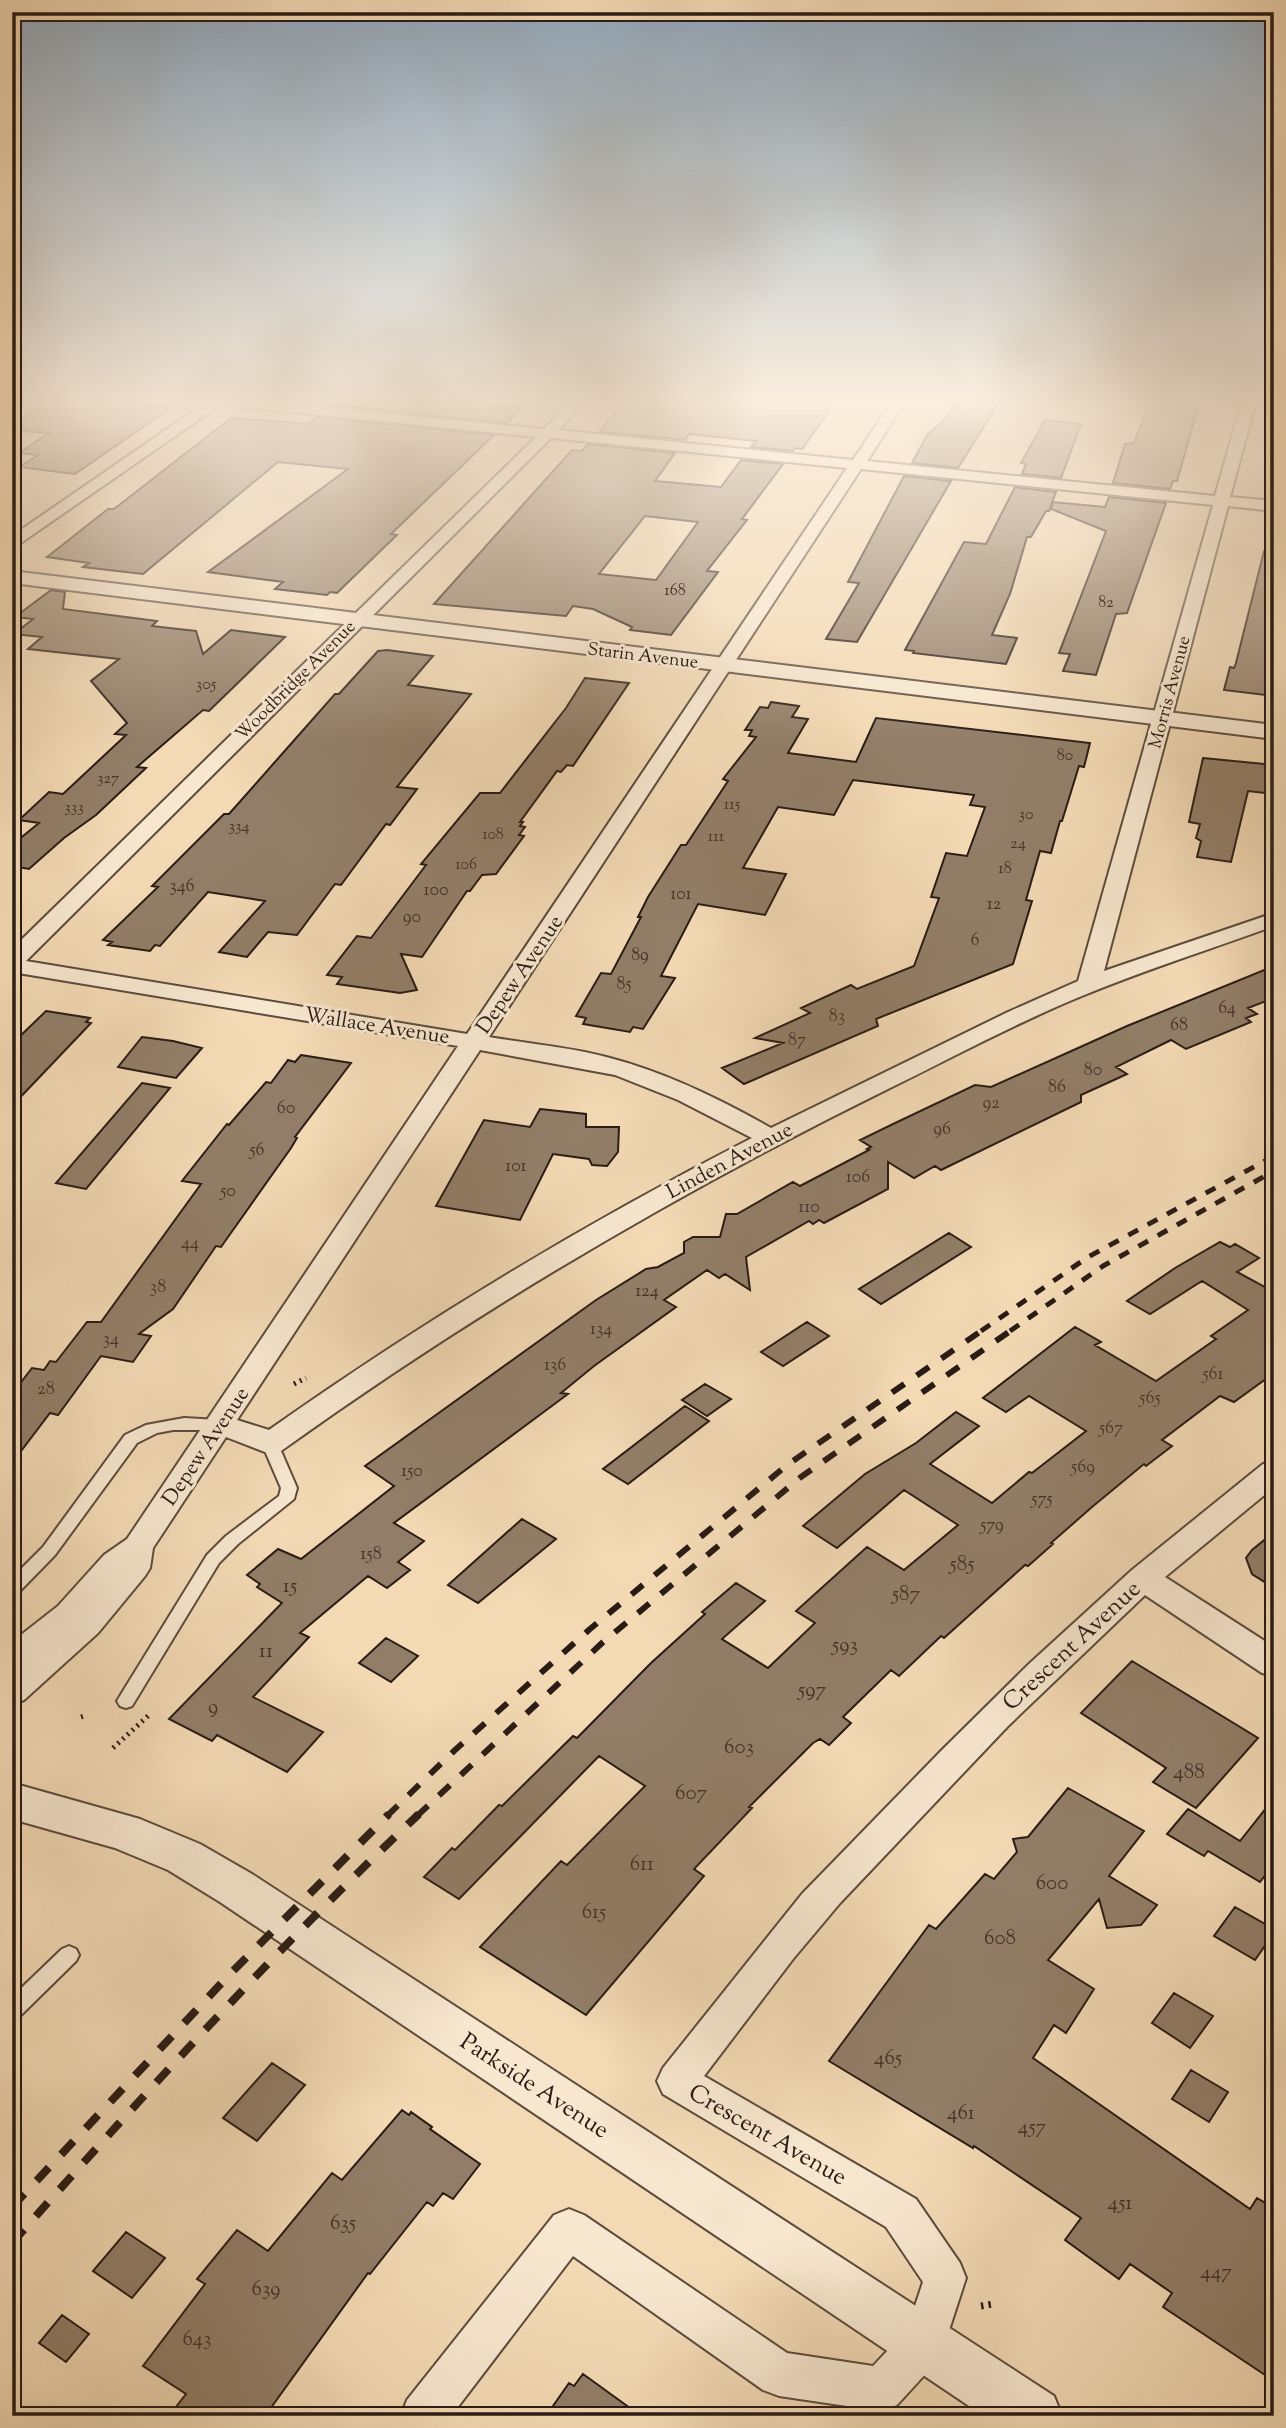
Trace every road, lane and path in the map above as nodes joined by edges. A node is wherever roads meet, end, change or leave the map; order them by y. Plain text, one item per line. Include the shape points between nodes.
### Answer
1 (55, 514) edge
2 (464, 514) edge
3 (824, 514) edge
4 (1217, 514) edge
5 (12, 544) edge
6 (12, 578) edge
7 (355, 621) junction
8 (724, 665) junction
9 (1162, 718) junction
10 (1274, 732) edge
11 (1274, 919) edge
12 (12, 963) edge
13 (1089, 984) junction
14 (475, 1042) junction
15 (768, 1137) junction
16 (306, 1378) dead end
17 (294, 1384) dead end
18 (219, 1425) junction
19 (270, 1444) junction
20 (1274, 1471) edge
21 (138, 1548) junction
22 (1143, 1578) junction
23 (12, 1589) edge
24 (12, 1661) edge
25 (1274, 1664) edge
26 (12, 1691) edge
27 (126, 1700) dead end
28 (149, 1715) dead end
29 (113, 1748) dead end
30 (12, 1801) edge
31 (69, 1955) dead end
32 (12, 2011) edge
33 (993, 2304) dead end
34 (981, 2306) dead end
35 (925, 2343) junction
36 (423, 2416) edge
37 (1034, 2416) edge

1 - 5 street
2 - 7 street, Woodbridge Avenue
3 - 8 street, Depew Avenue
4 - 9 street, Morris Avenue
6 - 7 street, Starin Avenue
7 - 8 street, Starin Avenue
7 - 12 street, Woodbridge Avenue
8 - 9 street, Starin Avenue
8 - 14 street, Depew Avenue
9 - 10 street, Starin Avenue
9 - 13 street, Morris Avenue
11 - 13 street, Linden Avenue
12 - 14 street, Wallace Avenue
13 - 15 street, Linden Avenue
14 - 15 street, Wallace Avenue via 641,1074 695,1096
14 - 18 street, Depew Avenue
15 - 19 street, Linden Avenue via 468,1311
16 - 17 path
18 - 19 street
18 - 21 street, Depew Avenue
18 - 23 lane via 171,1424 147,1429 131,1439 49,1551
19 - 27 lane via 289,1489 286,1499 213,1559
20 - 22 street, Crescent Avenue
21 - 24 street, Depew Avenue via 115,1563 69,1614
21 - 26 street, Depew Avenue via 134,1568 87,1624
22 - 25 street
22 - 35 street, Crescent Avenue via 1012,1699 815,1906 677,2081 901,2213 945,2278
28 - 29 path
30 - 35 street, Parkside Avenue via 124,1832 184,1857
31 - 32 lane
33 - 34 path
35 - 36 street, Crescent Avenue via 881,2389 779,2374 569,2229
35 - 37 street, Parkside Avenue

